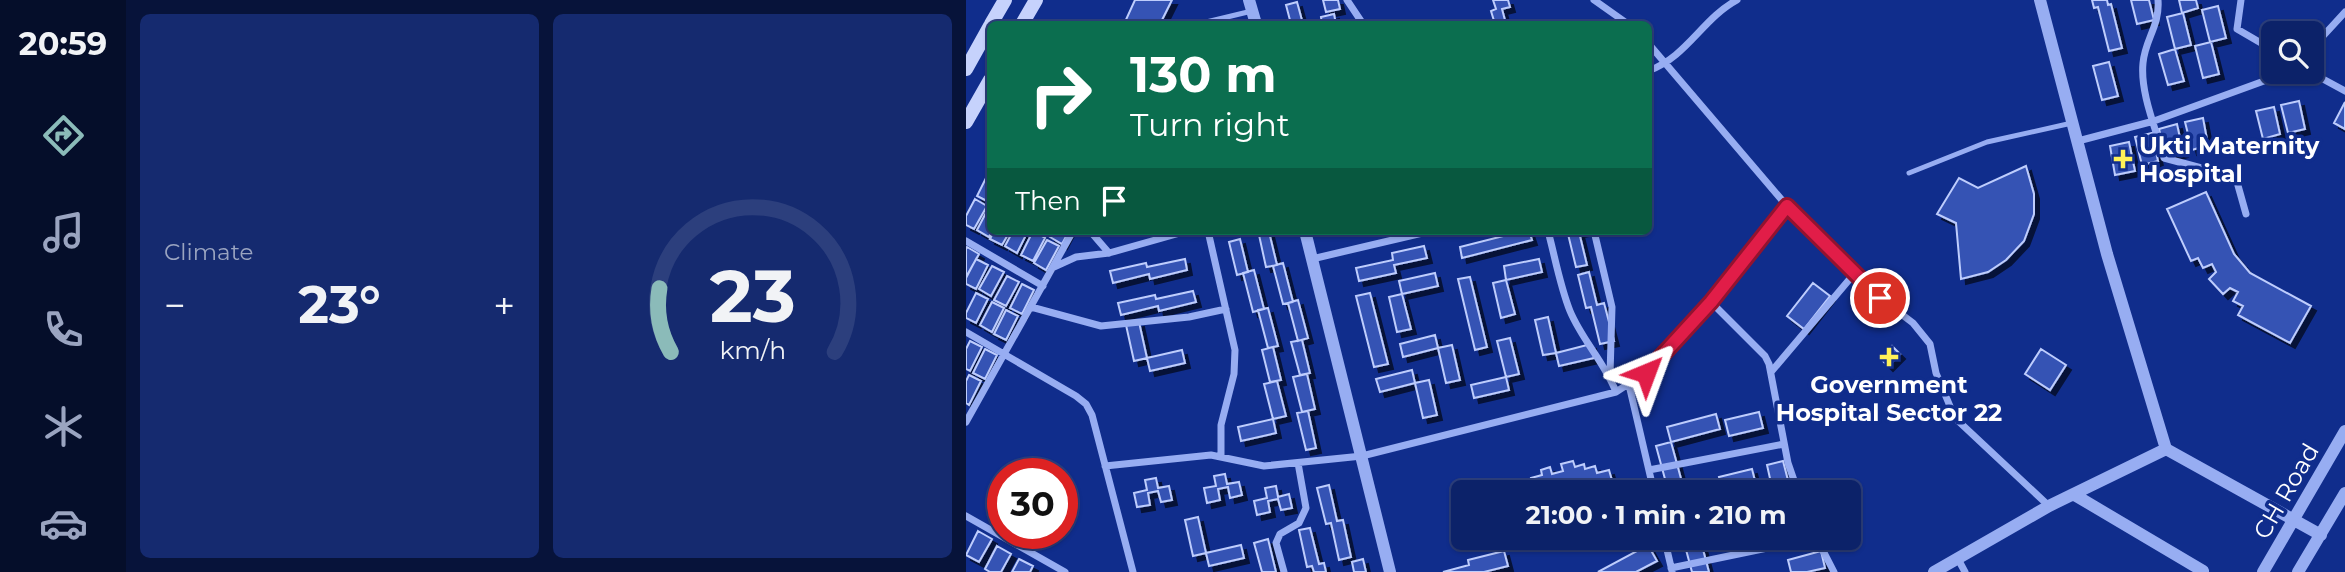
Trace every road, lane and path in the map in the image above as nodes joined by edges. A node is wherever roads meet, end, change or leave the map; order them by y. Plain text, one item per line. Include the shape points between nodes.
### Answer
1 (1005, 0) edge
2 (1036, 0) edge
3 (1347, 0) edge
4 (1594, 0) edge
5 (1734, 0) edge
6 (2040, 0) edge
7 (2158, 0) edge
8 (2241, 0) edge
9 (1251, 6) edge
10 (2345, 12) edge
11 (993, 21) edge
12 (1024, 21) edge
13 (1207, 21) edge
14 (1361, 21) edge
15 (1624, 21) edge
16 (987, 32) edge
17 (2324, 35) edge
18 (2261, 43) edge
19 (1652, 47) edge
20 (1667, 64) junction
21 (966, 69) edge
22 (1652, 70) edge
23 (2324, 80) edge
24 (2261, 82) edge
25 (987, 85) edge
26 (2345, 91) edge
27 (2154, 121) junction
28 (966, 122) edge
29 (2073, 122) junction
30 (2078, 142) junction
31 (1909, 173) dead end
32 (1787, 206) junction
33 (2246, 214) dead end
34 (1071, 235) edge
35 (1094, 235) edge
36 (1173, 235) edge
37 (1209, 235) edge
38 (1306, 235) edge
39 (1414, 235) edge
40 (1549, 235) edge
41 (1595, 235) edge
42 (966, 241) edge
43 (1110, 253) junction
44 (1312, 259) junction
45 (1054, 267) junction
46 (1854, 274) junction
47 (1043, 286) junction
48 (1711, 302) junction
49 (1031, 307) junction
50 (1226, 309) junction
51 (966, 332) edge
52 (1005, 354) junction
53 (1771, 372) junction
54 (1610, 376) junction
55 (1629, 385) junction
56 (1616, 393) junction
57 (966, 422) edge
58 (2345, 431) edge
59 (1784, 444) junction
60 (2166, 449) junction
61 (1221, 456) junction
62 (1362, 456) junction
63 (1298, 463) junction
64 (1105, 466) junction
65 (1649, 470) junction
66 (1651, 480) edge
67 (1794, 480) edge
68 (2345, 493) edge
69 (2073, 494) junction
70 (2049, 506) junction
71 (966, 516) edge
72 (2293, 519) junction
73 (2321, 535) junction
74 (1667, 550) edge
75 (1759, 550) edge
76 (1823, 550) edge
77 (1958, 559) junction
78 (1672, 570) edge
79 (1065, 572) edge
80 (1133, 572) edge
81 (1284, 572) edge
82 (1390, 572) edge
83 (1834, 572) edge
84 (1934, 572) edge
85 (1965, 572) edge
86 (2203, 572) edge
87 (2263, 572) edge
88 (2298, 572) edge

1 - 11 main road
2 - 12 main road
3 - 14 street
4 - 15 street
5 - 20 street
6 - 29 street
7 - 27 street via 2157,25 2143,66
8 - 18 street via 2237,29
9 - 13 lane
10 - 17 street
16 - 21 main road
19 - 20 street
20 - 22 street
20 - 32 street
23 - 26 street
24 - 27 street
25 - 28 main road
27 - 30 street
27 - 33 street via 2164,158 2224,174 2237,182
29 - 30 street
29 - 31 lane via 1987,142
30 - 60 street
32 - 46 street
32 - 48 street
34 - 45 street
35 - 43 street
36 - 43 street
37 - 50 street
38 - 44 street
39 - 44 street
40 - 54 street via 1569,309
41 - 54 street via 1612,307
42 - 47 street
43 - 45 street via 1076,257
44 - 62 street
45 - 47 street
46 - 53 street
46 - 70 street via 1913,323 1930,344 1936,373 1955,418
47 - 49 street
48 - 53 street via 1765,356
48 - 55 street via 1646,373
49 - 50 street via 1101,326
49 - 52 street
50 - 61 street via 1235,350 1221,425
51 - 52 street
52 - 57 street
52 - 64 street via 1086,404
53 - 59 street
54 - 56 street
55 - 56 street
55 - 65 street
56 - 62 street
58 - 72 street, CH Road
59 - 65 street
59 - 67 street
60 - 69 street
60 - 72 street
61 - 63 street via 1264,466
61 - 64 street
62 - 63 street
62 - 82 street
63 - 81 street via 1306,508 1299,523 1280,534 1276,543
64 - 80 street
65 - 66 street
68 - 73 street
69 - 70 street
69 - 86 street
70 - 77 street
71 - 79 street
72 - 73 street
72 - 87 street, CH Road
73 - 88 street
74 - 78 street
75 - 78 street
76 - 83 street
77 - 84 street
77 - 85 street

